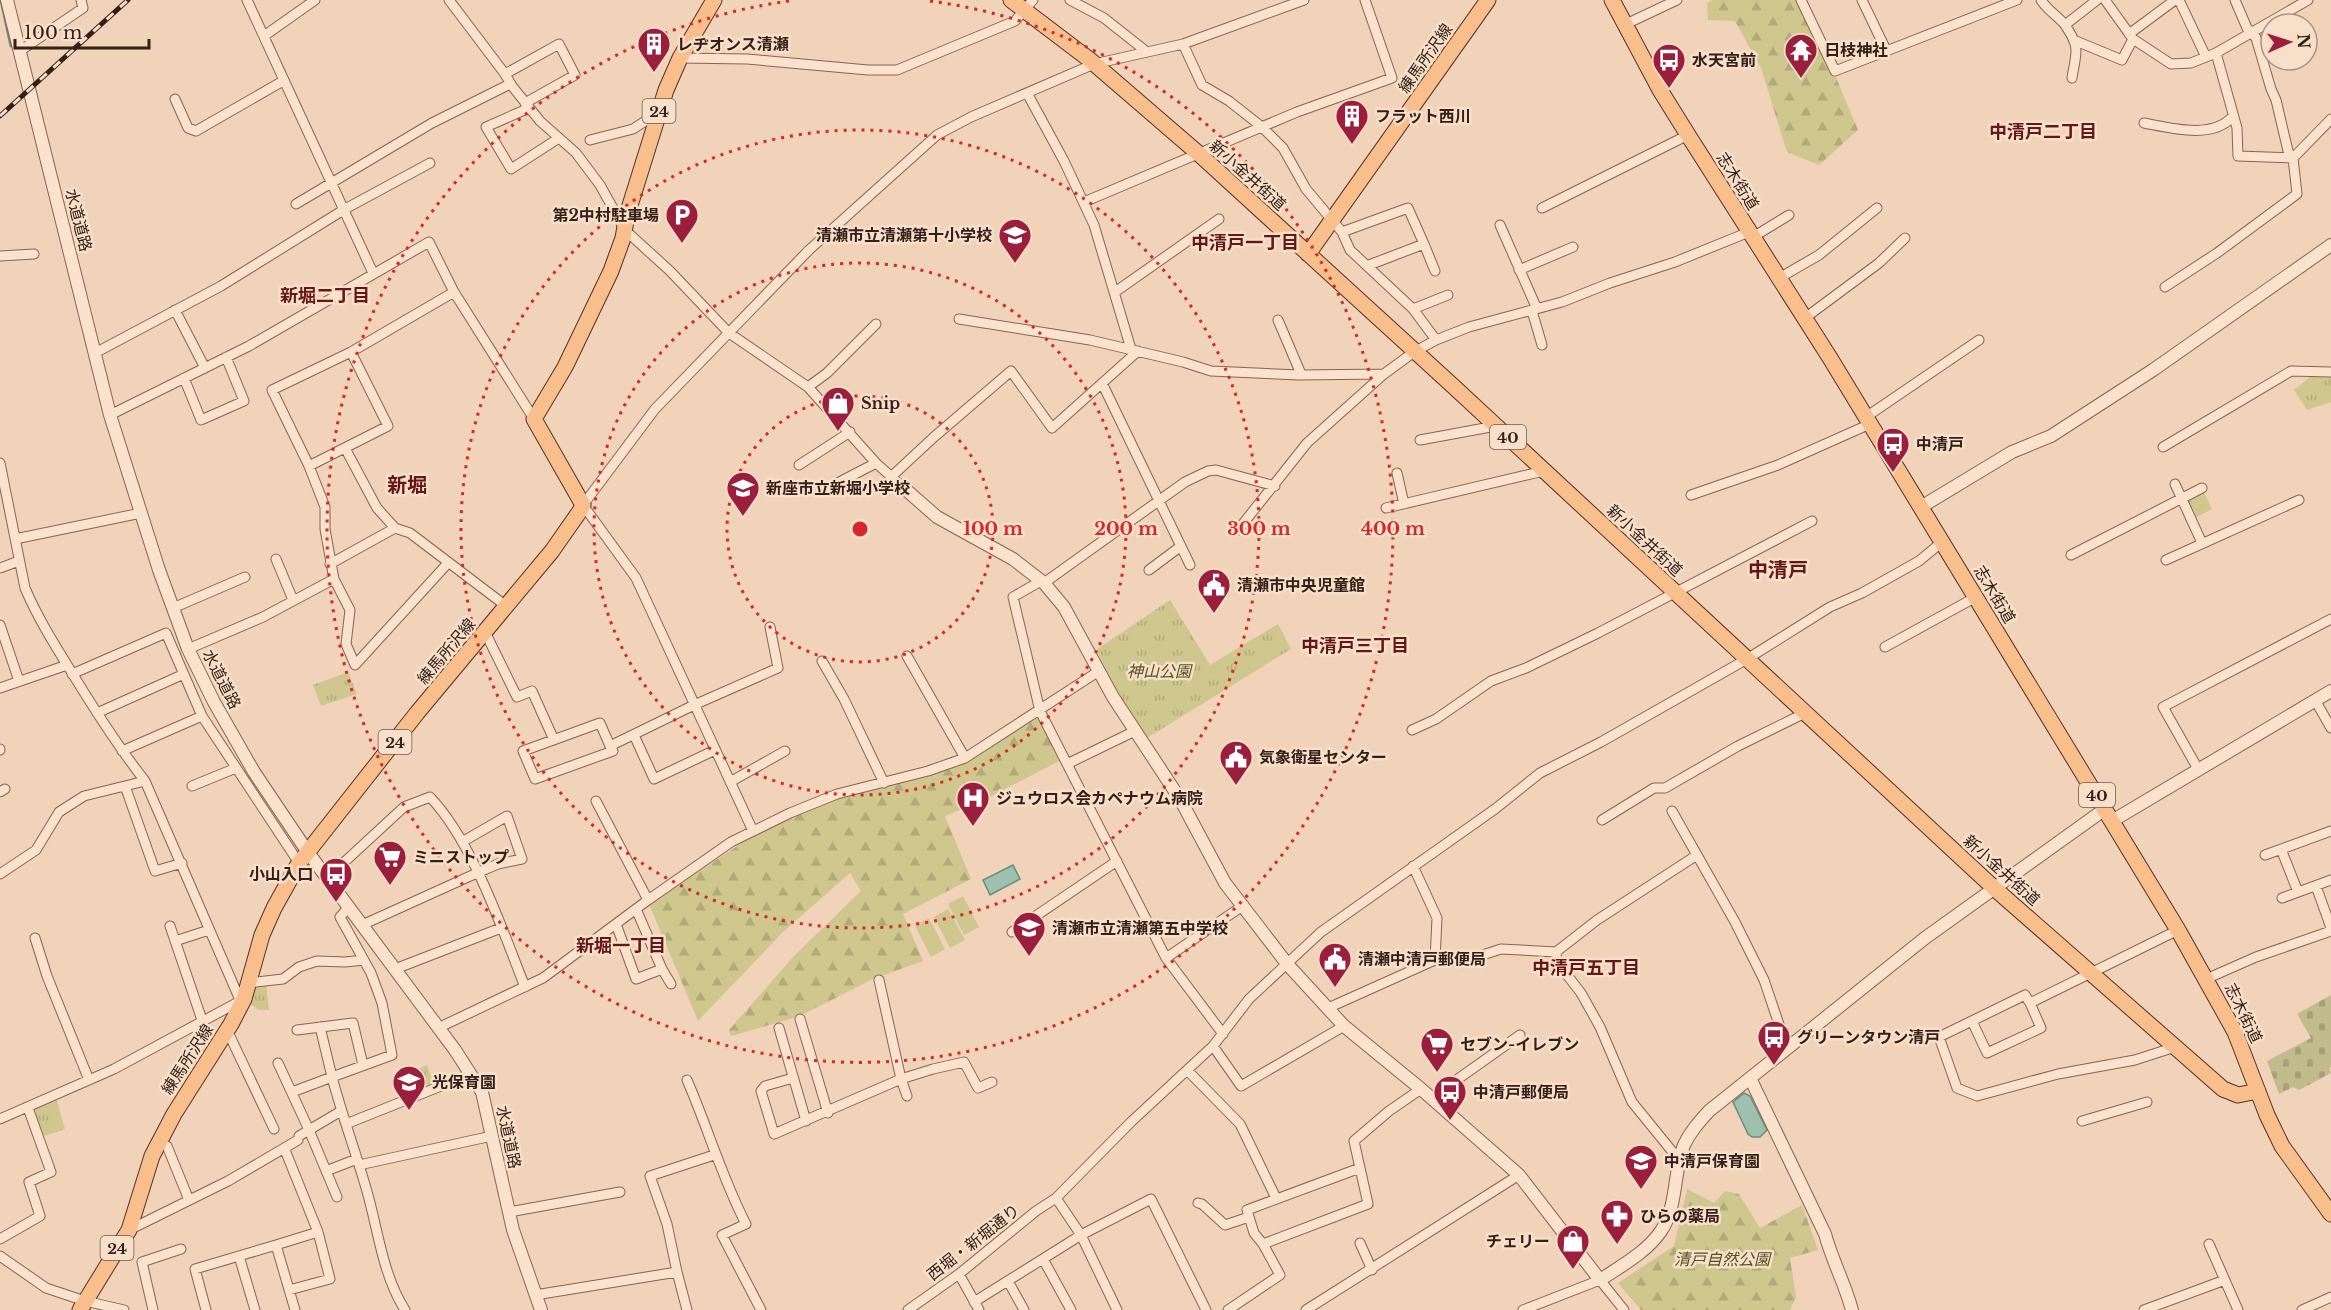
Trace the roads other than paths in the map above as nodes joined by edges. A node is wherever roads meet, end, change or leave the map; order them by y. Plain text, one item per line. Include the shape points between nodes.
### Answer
1 (7, 0) edge
2 (81, 0) edge
3 (247, 0) edge
4 (315, 0) edge
5 (449, 0) edge
6 (714, 0) edge
7 (1011, 0) edge
8 (1070, 0) edge
9 (1304, 0) edge
10 (1365, 0) edge
11 (1488, 0) edge
12 (1612, 0) edge
13 (1677, 0) edge
14 (1801, 0) edge
15 (1862, 0) edge
16 (2017, 0) edge
17 (2041, 0) edge
18 (2097, 0) edge
19 (2106, 0) edge
20 (2177, 0) edge
21 (2235, 0) edge
22 (2308, 0) edge
23 (1029, 5) edge
24 (1624, 25) junction
25 (2065, 25) junction
26 (2251, 33) junction
27 (264, 36) junction
28 (2131, 36) junction
29 (2076, 41) junction
30 (1183, 44) junction
31 (1886, 50) junction
32 (20, 51) junction
33 (1147, 52) junction
34 (2216, 53) junction
35 (2206, 57) junction
36 (680, 58) junction
37 (1094, 64) junction
38 (505, 74) junction
39 (2072, 78) dead end
40 (283, 81) junction
41 (510, 84) junction
42 (1027, 93) junction
43 (175, 99) dead end
44 (527, 106) junction
45 (659, 112) junction
46 (2233, 116) junction
47 (2331, 119) edge
48 (2144, 123) dead end
49 (1262, 127) junction
50 (1688, 135) junction
51 (559, 138) junction
52 (590, 140) dead end
53 (1199, 154) junction
54 (2293, 158) junction
55 (430, 163) dead end
56 (333, 182) junction
57 (1084, 202) junction
58 (296, 204) dead end
59 (1542, 208) dead end
60 (1877, 208) dead end
61 (345, 209) junction
62 (1789, 215) dead end
63 (1220, 219) dead end
64 (1500, 225) dead end
65 (1337, 226) junction
66 (625, 230) junction
67 (1751, 235) junction
68 (1905, 238) dead end
69 (1424, 244) junction
70 (2331, 245) edge
71 (1573, 247) dead end
72 (34, 254) dead end
73 (1308, 254) junction
74 (0, 256) edge
75 (1369, 265) junction
76 (1520, 270) junction
77 (1436, 271) dead end
78 (373, 273) junction
79 (1779, 278) junction
80 (2165, 287) dead end
81 (454, 292) junction
82 (1115, 292) junction
83 (1448, 295) dead end
84 (1413, 309) junction
85 (175, 310) junction
86 (1534, 310) junction
87 (1805, 318) junction
88 (960, 319) dead end
89 (1278, 320) dead end
90 (876, 324) dead end
91 (729, 333) junction
92 (1436, 340) junction
93 (1979, 340) dead end
94 (1542, 345) dead end
95 (1134, 350) junction
96 (351, 351) junction
97 (1414, 352) junction
98 (95, 353) junction
99 (226, 357) junction
100 (205, 368) junction
101 (2331, 372) edge
102 (1300, 374) junction
103 (1384, 374) junction
104 (184, 378) junction
105 (1102, 383) junction
106 (808, 387) junction
107 (110, 415) junction
108 (534, 419) junction
109 (1868, 421) junction
110 (1496, 426) junction
111 (850, 432) junction
112 (1420, 440) dead end
113 (2163, 447) dead end
114 (345, 448) junction
115 (0, 463) edge
116 (876, 463) junction
117 (799, 465) dead end
118 (309, 466) junction
119 (1544, 471) junction
120 (1397, 473) dead end
121 (892, 476) junction
122 (2175, 484) dead end
123 (1275, 486) junction
124 (828, 488) dead end
125 (904, 488) joint
126 (2202, 488) dead end
127 (1691, 495) dead end
128 (2181, 498) junction
129 (1160, 500) junction
130 (2299, 500) dead end
131 (1404, 504) junction
132 (583, 505) junction
133 (1921, 507) junction
134 (1386, 508) dead end
135 (141, 513) junction
136 (1812, 522) dead end
137 (395, 528) junction
138 (1238, 530) dead end
139 (15, 539) junction
140 (1942, 542) junction
141 (2202, 543) junction
142 (1181, 546) junction
143 (2071, 555) dead end
144 (276, 559) dead end
145 (2166, 560) dead end
146 (20, 561) junction
147 (448, 563) junction
148 (330, 564) junction
149 (1190, 565) dead end
150 (0, 568) edge
151 (1149, 570) dead end
152 (245, 577) dead end
153 (333, 579) junction
154 (1042, 582) junction
155 (1675, 592) junction
156 (1976, 597) junction
157 (294, 600) junction
158 (506, 606) junction
159 (173, 608) junction
160 (1915, 618) dead end
161 (2331, 619) edge
162 (0, 625) edge
163 (770, 627) dead end
164 (1919, 628) junction
165 (484, 632) junction
166 (1885, 646) dead end
167 (188, 649) junction
168 (907, 656) dead end
169 (1747, 659) junction
170 (822, 661) dead end
171 (70, 670) junction
172 (1099, 671) junction
173 (184, 674) junction
174 (19, 681) junction
175 (0, 688) edge
176 (2331, 691) edge
177 (2315, 700) junction
178 (693, 705) junction
179 (1040, 711) junction
180 (1805, 712) junction
181 (97, 713) junction
182 (202, 716) junction
183 (2331, 728) edge
184 (1412, 730) dead end
185 (1135, 731) junction
186 (634, 735) junction
187 (554, 740) junction
188 (610, 746) junction
189 (715, 750) junction
190 (122, 751) junction
191 (785, 751) dead end
192 (965, 758) junction
193 (1067, 764) junction
194 (236, 768) junction
195 (2198, 770) junction
196 (145, 781) junction
197 (730, 782) junction
198 (884, 783) junction
199 (125, 786) junction
200 (192, 786) dead end
201 (596, 801) dead end
202 (1672, 811) dead end
203 (2108, 815) junction
204 (1602, 820) dead end
205 (753, 831) junction
206 (2331, 831) edge
207 (462, 842) junction
208 (2281, 849) junction
209 (1697, 855) junction
210 (2265, 855) dead end
211 (303, 857) junction
212 (1117, 861) junction
213 (182, 863) junction
214 (1413, 866) junction
215 (477, 873) junction
216 (0, 874) edge
217 (326, 879) junction
218 (2331, 880) edge
219 (2316, 886) junction
220 (1994, 888) junction
221 (2298, 892) junction
222 (2282, 898) dead end
223 (648, 900) junction
224 (1244, 905) junction
225 (348, 908) junction
226 (636, 909) junction
227 (616, 924) junction
228 (170, 926) dead end
229 (362, 926) junction
230 (501, 928) junction
231 (209, 930) junction
232 (2178, 930) junction
233 (2331, 930) edge
234 (1012, 932) dead end
235 (35, 938) dead end
236 (175, 941) junction
237 (1556, 952) junction
238 (1166, 958) junction
239 (364, 960) junction
240 (1435, 960) junction
241 (1288, 964) junction
242 (395, 969) junction
243 (662, 969) junction
244 (2090, 972) junction
245 (2206, 979) junction
246 (879, 980) dead end
247 (248, 983) junction
248 (671, 984) dead end
249 (525, 987) junction
250 (242, 1000) junction
251 (2030, 1004) junction
252 (1328, 1008) junction
253 (800, 1019) dead end
254 (202, 1020) junction
255 (1972, 1021) junction
256 (1344, 1026) junction
257 (320, 1027) junction
258 (438, 1028) junction
259 (779, 1028) dead end
260 (227, 1030) junction
261 (297, 1030) dead end
262 (1223, 1034) junction
263 (1520, 1035) dead end
264 (1213, 1046) junction
265 (2175, 1047) junction
266 (1787, 1048) junction
267 (278, 1063) dead end
268 (363, 1065) junction
269 (1186, 1070) junction
270 (471, 1074) junction
271 (332, 1077) junction
272 (793, 1078) junction
273 (1750, 1078) junction
274 (901, 1079) junction
275 (89, 1080) junction
276 (687, 1080) dead end
277 (992, 1082) dead end
278 (1421, 1089) junction
279 (2258, 1091) junction
280 (291, 1092) junction
281 (908, 1096) dead end
282 (1431, 1098) junction
283 (2147, 1102) dead end
284 (28, 1108) junction
285 (341, 1111) junction
286 (828, 1113) junction
287 (0, 1119) edge
288 (806, 1121) junction
289 (2082, 1121) dead end
290 (346, 1124) junction
291 (274, 1129) dead end
292 (309, 1130) junction
293 (492, 1136) junction
294 (159, 1142) junction
295 (285, 1150) junction
296 (714, 1155) junction
297 (1680, 1161) junction
298 (358, 1162) junction
299 (1360, 1168) junction
300 (326, 1171) junction
301 (1519, 1175) junction
302 (620, 1192) dead end
303 (337, 1197) dead end
304 (1056, 1198) junction
305 (1276, 1198) junction
306 (189, 1200) junction
307 (1197, 1203) dead end
308 (509, 1212) junction
309 (2331, 1214) edge
310 (1249, 1217) junction
311 (129, 1230) junction
312 (318, 1232) junction
313 (1081, 1235) junction
314 (0, 1239) edge
315 (1359, 1243) dead end
316 (1263, 1244) junction
317 (2209, 1244) dead end
318 (276, 1245) junction
319 (181, 1249) dead end
320 (0, 1256) edge
321 (239, 1256) junction
322 (1043, 1259) junction
323 (1372, 1270) junction
324 (677, 1272) junction
325 (959, 1274) junction
326 (1600, 1280) junction
327 (2224, 1280) junction
328 (1008, 1281) junction
329 (289, 1290) junction
330 (535, 1295) junction
331 (2331, 1297) edge
332 (82, 1306) edge
333 (977, 1306) edge
334 (124, 1310) edge
335 (153, 1310) edge
336 (206, 1310) edge
337 (255, 1310) edge
338 (295, 1310) edge
339 (405, 1310) edge
340 (541, 1310) edge
341 (687, 1310) edge
342 (760, 1310) edge
343 (908, 1310) edge
344 (1024, 1310) edge
345 (1071, 1310) edge
346 (1118, 1310) edge
347 (1206, 1310) edge
348 (1228, 1310) edge
349 (1306, 1310) edge
350 (1523, 1310) edge
351 (1624, 1310) edge
352 (1852, 1310) edge
353 (2144, 1310) edge
354 (2238, 1310) edge
355 (2302, 1310) edge

1 - 32 street, 水道道路
2 - 32 street via 83,8
3 - 27 street
4 - 27 street
5 - 38 street
6 - 36 main road, 24
7 - 23 main road, 新小金井街道 / 40
8 - 33 street via 1104,18
9 - 30 street
10 - 49 street via 1392,78
11 - 65 main road, 練馬所沢線
12 - 24 main road, 志木街道 / 40
13 - 24 street
14 - 31 street via 1835,71
15 - 31 street
16 - 31 street
17 - 25 street
18 - 25 street
19 - 28 street
20 - 28 street
20 - 35 street
21 - 26 street
22 - 26 street
23 - 36 street via 1015,21 897,70
23 - 37 main road, 新小金井街道 / 40
24 - 50 main road, 志木街道 / 40
25 - 29 street
26 - 34 street
26 - 54 street via 2256,38
27 - 40 street
28 - 29 street via 2122,60
28 - 35 street via 2171,64
29 - 39 street
30 - 33 street
30 - 49 street via 1202,85
32 - 98 street, 水道道路
33 - 37 street
34 - 35 street
34 - 46 street
36 - 45 main road, 24
37 - 42 street
37 - 53 main road, 新小金井街道 / 40
38 - 41 street
38 - 44 street via 559,44 575,75
40 - 43 street via 196,131 188,128
40 - 56 street
41 - 44 street
41 - 56 street via 432,123
42 - 57 street
42 - 91 street via 937,135 809,250
44 - 51 street
44 - 51 street via 486,127 511,169
45 - 52 street via 633,129
45 - 66 main road, 24
46 - 48 street via 2228,122 2196,132
46 - 54 street via 2238,156
47 - 54 street
49 - 53 street
49 - 65 street via 1283,148 1306,189
50 - 59 street
50 - 67 main road, 志木街道 / 40
51 - 66 street via 600,185
53 - 57 street
53 - 73 main road, 新小金井街道 / 40
54 - 80 street via 2297,194
55 - 61 street
56 - 58 street
56 - 61 street
57 - 82 street
60 - 79 street via 1819,255
61 - 78 street
61 - 85 street
62 - 67 street
63 - 82 street
64 - 76 street
65 - 69 street via 1408,208
65 - 73 main road, 練馬所沢線
65 - 75 street via 1350,250
66 - 91 street
66 - 108 main road, 24 via 585,328
67 - 79 main road, 志木街道 / 40
67 - 86 street
68 - 87 street
69 - 75 street
69 - 77 street
70 - 133 street via 2153,370 2044,440 2012,452
71 - 76 street
72 - 74 street
73 - 97 main road, 新小金井街道 / 40
75 - 84 street
76 - 86 street
78 - 81 street via 429,242
78 - 99 street
79 - 87 main road, 志木街道 / 40
81 - 96 street
81 - 108 street
82 - 95 street
83 - 84 street
84 - 92 street
85 - 98 street
85 - 100 street
86 - 92 street
86 - 94 street
87 - 109 main road, 志木街道 / 40
88 - 95 street
89 - 102 street
90 - 106 street
91 - 106 street
91 - 132 street via 655,409
92 - 97 street
93 - 109 street
95 - 102 street via 1211,371
95 - 105 street
96 - 114 street via 388,426
96 - 118 street via 272,390
97 - 103 street
97 - 110 main road, 新小金井街道 / 40
98 - 107 street, 水道道路
99 - 100 street
99 - 104 street via 244,401 201,420
100 - 104 street
101 - 113 street via 2291,371
102 - 103 street
103 - 123 street via 1307,443
104 - 107 street
105 - 121 street via 1052,428 1011,371
105 - 129 street
106 - 111 street
107 - 135 street, 水道道路
108 - 132 main road
109 - 127 street via 1778,465
109 - 133 main road, 志木街道 / 40
110 - 112 street
110 - 119 main road, 新小金井街道 / 40
111 - 116 street
111 - 117 street
114 - 118 street
114 - 137 street via 377,508
115 - 139 street
116 - 121 street
116 - 124 street
118 - 148 street via 326,507
119 - 131 street
119 - 155 main road, 新小金井街道 / 40
120 - 131 street
121 - 125 street
122 - 128 street
123 - 129 street via 1216,470 1185,482
123 - 138 street
125 - 154 street via 937,518 1013,559
126 - 128 street
128 - 141 street
128 - 143 street
129 - 142 street
129 - 154 street
130 - 141 street
131 - 134 street
132 - 158 main road, 練馬所沢線 / 24 via 552,552
132 - 178 street via 636,578
133 - 140 main road, 志木街道 / 40
135 - 139 street
135 - 159 street, 水道道路
136 - 155 street
137 - 147 street via 410,533
137 - 148 street
139 - 146 street
140 - 156 main road, 志木街道 / 40
140 - 169 street, 西堀・新堀通り via 1918,561 1830,607
141 - 145 street
142 - 149 street
142 - 151 street
144 - 157 street
146 - 150 street
146 - 171 street via 25,588 37,615
147 - 153 street via 355,665 346,644 350,610
147 - 158 street
148 - 153 street
152 - 159 street
153 - 157 street
154 - 172 street via 1064,607
154 - 179 street via 1013,597
155 - 169 main road, 新小金井街道 / 40
155 - 184 street via 1526,668 1491,681 1436,719
156 - 164 street
156 - 203 main road, 志木街道 / 40
157 - 167 street
158 - 165 main road, 練馬所沢線 / 24
159 - 167 street, 水道道路
160 - 164 street
161 - 195 street via 2163,707
162 - 174 street
163 - 178 street via 778,668
164 - 166 street
165 - 187 street via 517,698 532,691
165 - 211 main road, 練馬所沢線 / 24
167 - 211 street, 水道道路
168 - 192 street
169 - 180 main road, 新小金井街道 / 40
169 - 214 street, 西堀・新堀通り via 1540,773
170 - 198 street
171 - 173 street via 166,633
171 - 174 street
171 - 181 street
172 - 179 street
172 - 185 street
173 - 181 street
173 - 182 street
174 - 175 street
176 - 177 street
177 - 183 street
177 - 195 street
178 - 186 street
178 - 189 street
179 - 192 street
179 - 193 street
180 - 204 street via 1665,788 1654,788 1625,801
180 - 220 main road, 新小金井街道 / 40
181 - 190 street
182 - 190 street
182 - 194 street
185 - 193 street
185 - 224 street via 1180,799 1225,883
186 - 188 street
186 - 189 street via 654,779
187 - 188 street via 600,723
187 - 188 street via 523,751 535,779 612,751
189 - 197 street
190 - 196 street
191 - 197 street
192 - 198 street
193 - 212 street
194 - 200 street
194 - 211 street
195 - 203 street
196 - 199 street
196 - 213 street
197 - 205 street
198 - 205 street via 837,794
199 - 213 street via 155,871
199 - 216 street via 84,796 60,812 36,850
201 - 223 street
202 - 209 street
203 - 220 street
203 - 232 main road, 志木街道 / 40
205 - 223 street via 730,842
206 - 208 street
207 - 215 street
207 - 215 street via 507,816 522,860
207 - 217 street via 452,822 430,797 404,807
208 - 210 street
208 - 221 street
209 - 237 street via 1597,920
209 - 266 street via 1764,980
211 - 217 street, 水道道路
211 - 247 main road, 練馬所沢線 / 24 via 262,935
212 - 234 street
212 - 238 street
213 - 231 street
214 - 240 street via 1437,918
214 - 241 street, 西堀・新堀通り via 1321,932
215 - 229 street
215 - 230 street
217 - 225 street, 水道道路
218 - 219 street
219 - 221 street
219 - 233 street
220 - 244 main road, 新小金井街道 / 40
220 - 266 street
221 - 222 street
223 - 226 street
224 - 238 street
224 - 241 street
225 - 229 street, 水道道路
225 - 239 street via 340,917
226 - 227 street
226 - 243 street
227 - 243 street via 636,979
227 - 249 street
228 - 236 street
229 - 242 street, 水道道路
230 - 242 street
230 - 249 street
231 - 236 street
231 - 250 street
232 - 244 street
232 - 245 main road, 志木街道 / 40
233 - 245 street
235 - 275 street via 46,976
236 - 254 street
237 - 240 street via 1501,949 1461,962
237 - 297 street via 1557,962 1600,1027 1632,1102
238 - 262 street
239 - 247 street via 317,961 299,967 283,979
239 - 268 street via 382,1003 392,1054
240 - 252 street
241 - 252 street
241 - 262 street, 西堀・新堀通り via 1249,999
242 - 258 street, 水道道路
243 - 248 street
244 - 251 street
244 - 265 main road, 新小金井街道 / 40
245 - 279 main road, 志木街道 / 40 via 2235,1032
246 - 274 street
247 - 250 main road, 練馬所沢線 / 24
249 - 258 street
250 - 254 street
250 - 260 main road, 練馬所沢線 / 24
251 - 255 street via 2025,995
251 - 255 street via 2041,1028 1987,1053
252 - 256 street
253 - 286 street
254 - 275 street
255 - 265 street via 1939,1038 1957,1088 1977,1096 2058,1074 2135,1060
256 - 264 street via 1240,1086
256 - 278 street
257 - 261 street
257 - 268 street via 353,1023
257 - 271 street
258 - 270 street, 水道道路
259 - 272 street
260 - 291 street
260 - 294 main road, 練馬所沢線 / 24 via 187,1090
262 - 264 street, 西堀・新堀通り
263 - 282 street
264 - 269 street, 西堀・新堀通り
265 - 279 main road, 新小金井街道 / 40 via 2230,1093
266 - 273 street
267 - 280 street
268 - 271 street
269 - 304 street, 西堀・新堀通り
269 - 305 street via 1240,1124
270 - 290 street
270 - 293 street, 水道道路 via 484,1100
271 - 280 street
271 - 285 street
272 - 288 street
272 - 288 street via 765,1086 761,1091 774,1134
273 - 297 street via 1701,1120 1688,1138
273 - 352 street via 1825,1234
274 - 277 street via 964,1062 978,1088
274 - 281 street
274 - 286 street
275 - 284 street
276 - 296 street
278 - 282 street
278 - 299 street via 1354,1141
279 - 309 main road, 志木街道 / 40 via 2282,1146
280 - 292 street
282 - 301 street
283 - 289 street
284 - 287 street
284 - 314 street via 51,1172 29,1182 40,1216
285 - 290 street
285 - 292 street
286 - 288 street
290 - 298 street
292 - 295 street
292 - 300 street
293 - 298 street
293 - 308 street, 水道道路
294 - 306 street via 166,1146
294 - 311 main road, 練馬所沢線 / 24
295 - 306 street
295 - 312 street
296 - 324 street via 650,1176 667,1224
296 - 342 street via 746,1224 723,1235
297 - 326 street via 1661,1232
298 - 300 street
298 - 339 street via 396,1295
299 - 305 street
299 - 316 street via 1368,1204
300 - 303 street
301 - 323 street
301 - 326 street
302 - 308 street
304 - 313 street
304 - 325 street, 西堀・新堀通り
305 - 310 street via 1247,1210
306 - 311 street
307 - 310 street via 1225,1225
308 - 330 street, 水道道路
310 - 316 street
311 - 332 main road, 練馬所沢線 / 24
312 - 318 street
312 - 329 street via 330,1279
313 - 322 street
313 - 346 street
313 - 347 street via 1151,1199
315 - 323 street via 1368,1251
316 - 348 street via 1280,1275
317 - 327 street
318 - 321 street
318 - 329 street
319 - 335 street via 142,1262
320 - 332 street via 46,1288
321 - 336 street via 195,1269
321 - 337 street
322 - 328 street
322 - 345 street
323 - 349 street
324 - 330 street
324 - 341 street
325 - 333 street
325 - 343 street, 西堀・新堀通り
326 - 350 street
326 - 351 street
327 - 353 street
327 - 354 street
328 - 333 street
328 - 344 street
329 - 338 street
330 - 340 street, 水道道路
331 - 355 street
332 - 334 street

